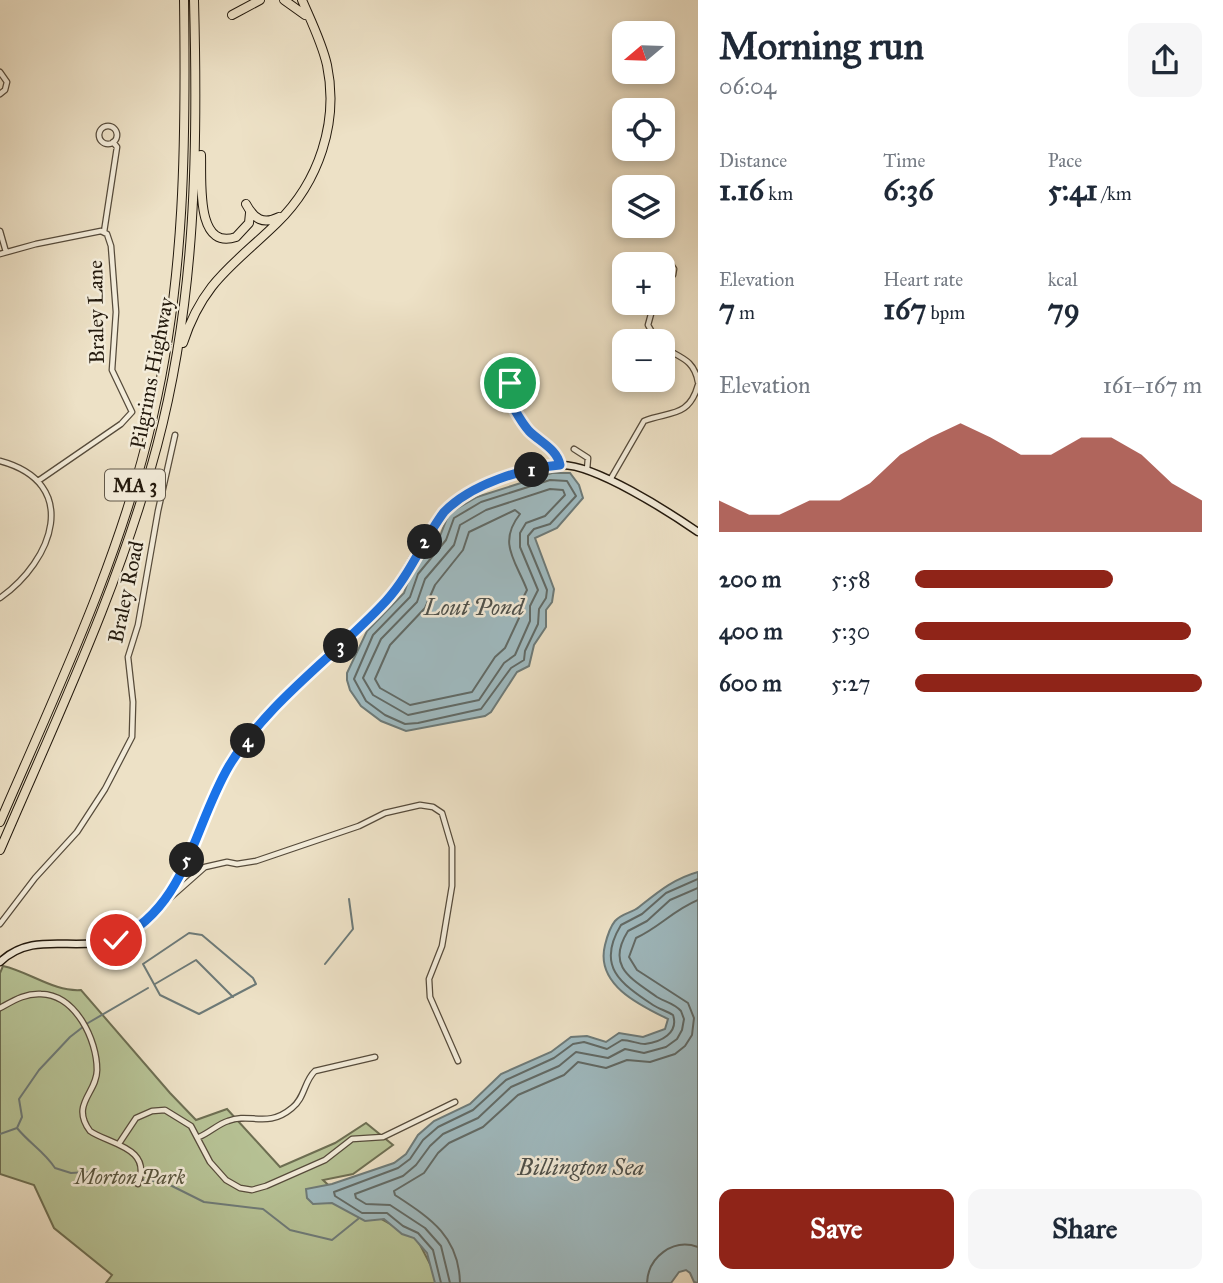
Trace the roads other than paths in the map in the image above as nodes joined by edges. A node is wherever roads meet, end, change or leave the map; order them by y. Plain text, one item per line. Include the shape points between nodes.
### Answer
1 (184, 0) edge
2 (194, 0) edge
3 (257, 0) edge
4 (284, 0) edge
5 (302, 0) edge
6 (232, 15) dead end
7 (313, 26) junction
8 (0, 72) edge
9 (196, 85) junction
10 (0, 94) edge
11 (113, 142) junction
12 (290, 209) junction
13 (0, 231) edge
14 (104, 232) junction
15 (6, 252) junction
16 (0, 254) edge
17 (675, 353) edge
18 (696, 365) edge
19 (172, 383) junction
20 (698, 384) edge
21 (503, 392) dead end
22 (175, 435) dead end
23 (575, 449) dead end
24 (0, 461) edge
25 (560, 465) junction
26 (587, 470) junction
27 (38, 481) junction
28 (610, 481) junction
29 (698, 533) edge
30 (0, 598) edge
31 (0, 822) edge
32 (0, 850) edge
33 (166, 900) junction
34 (0, 925) edge
35 (0, 962) edge
36 (0, 1008) edge
37 (375, 1057) dead end
38 (458, 1061) dead end
39 (455, 1102) dead end
40 (199, 1137) junction
41 (120, 1142) junction
42 (138, 1184) dead end

1 - 31 highway, Pilgrims Highway / MA 3 via 181,243 155,407 128,509 99,590
2 - 9 highway, Pilgrims Highway / MA 3
3 - 6 highway
4 - 7 highway via 301,10
5 - 7 highway
7 - 12 highway via 327,66 329,123 318,164
8 - 10 street via 7,82
9 - 12 highway via 206,225 216,237 232,239 245,230 248,208 258,220 269,221
9 - 19 highway, Pilgrims Highway / MA 3 via 192,247
11 - 11 street via 115,130 103,128 100,139
11 - 14 street via 117,147
12 - 19 highway via 208,289 190,322
13 - 15 street
14 - 15 street, Braley Lane
14 - 27 street, Braley Lane via 111,246 116,312 112,370 132,412
15 - 16 street, Braley Lane
17 - 18 street
18 - 20 street
19 - 32 highway, Pilgrims Highway / MA 3 via 124,555
20 - 28 street via 685,409 644,421
21 - 25 street via 525,426 555,453
22 - 34 street, Braley Road via 128,657 132,737 77,832
23 - 26 street via 588,458
24 - 27 street
25 - 26 street
25 - 33 street via 536,468 488,485 444,512 387,599 274,708 231,763
26 - 28 street
27 - 30 street via 52,511 50,535 29,570
28 - 29 street
33 - 35 street via 144,924 116,940 80,946 30,945
33 - 38 street via 205,867 273,856 385,813 420,805 433,807 442,813 452,847 452,886 442,946 431,969 430,997
36 - 41 street via 18,998 41,994 60,1001 83,1023 97,1071 86,1097 84,1119 95,1134
37 - 40 street via 315,1071 300,1101 277,1117 229,1120
39 - 40 street via 383,1137 352,1139 325,1160 252,1190 236,1187 219,1174
40 - 41 street via 184,1119 158,1110 134,1120
41 - 42 street via 138,1160

